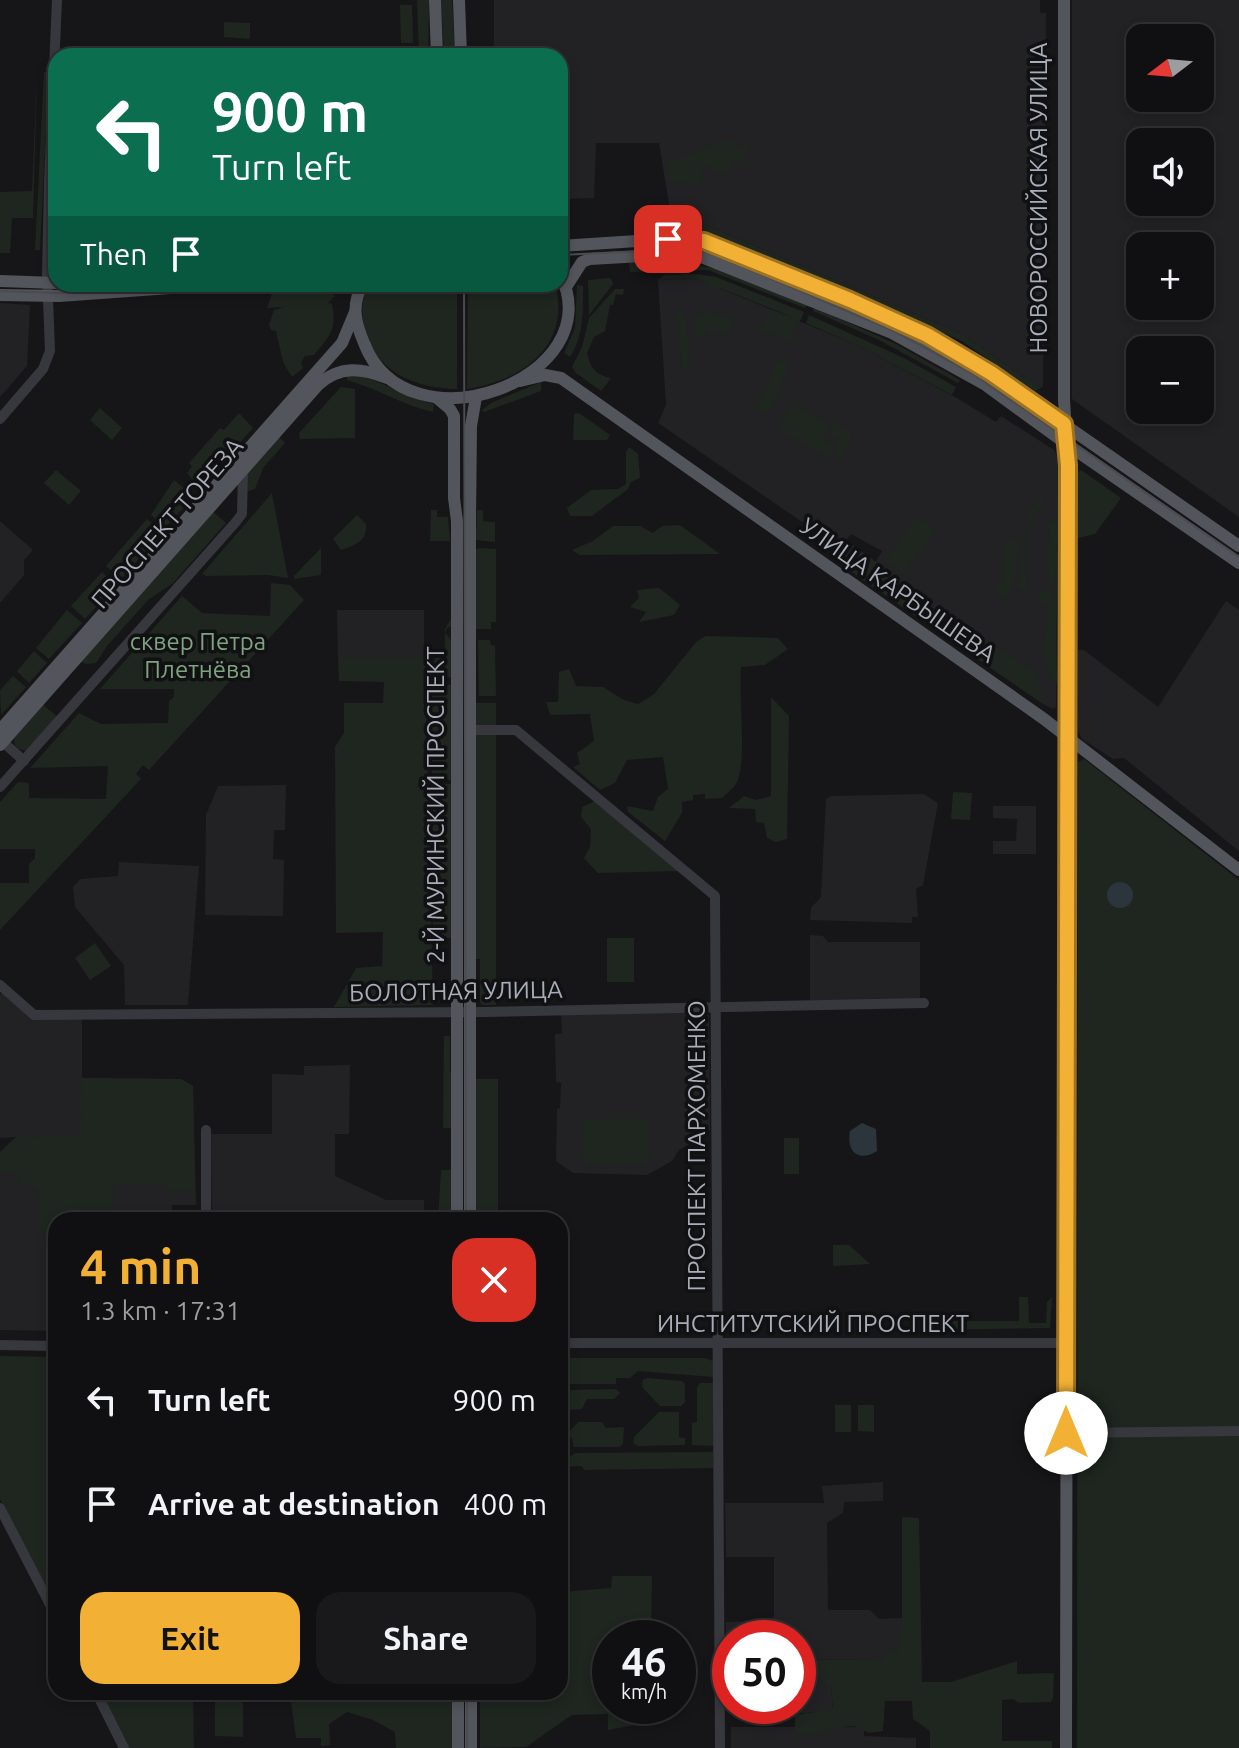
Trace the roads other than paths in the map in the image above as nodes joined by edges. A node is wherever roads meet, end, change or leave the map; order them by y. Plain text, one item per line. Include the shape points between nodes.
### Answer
1 (57, 0) edge
2 (435, 0) edge
3 (459, 0) edge
4 (1062, 0) edge
5 (55, 48) edge
6 (437, 48) edge
7 (461, 48) edge
8 (568, 245) edge
9 (739, 253) junction
10 (732, 269) junction
11 (0, 281) edge
12 (568, 284) edge
13 (48, 288) edge
14 (48, 288) edge
15 (50, 292) edge
16 (350, 292) edge
17 (360, 292) edge
18 (566, 292) edge
19 (0, 295) edge
20 (355, 306) junction
21 (387, 378) junction
22 (520, 381) junction
23 (476, 397) junction
24 (437, 398) junction
25 (0, 419) edge
26 (1062, 423) junction
27 (1065, 443) junction
28 (243, 471) junction
29 (1239, 546) edge
30 (1239, 563) edge
31 (470, 730) junction
32 (1066, 736) junction
33 (1, 739) edge
34 (24, 761) junction
35 (0, 787) edge
36 (1239, 870) edge
37 (0, 985) edge
38 (924, 1003) dead end
39 (715, 1006) junction
40 (463, 1012) junction
41 (206, 1130) dead end
42 (206, 1212) edge
43 (457, 1212) edge
44 (470, 1212) edge
45 (568, 1343) edge
46 (718, 1343) junction
47 (1066, 1343) junction
48 (0, 1345) edge
49 (48, 1346) edge
50 (1239, 1431) edge
51 (1066, 1433) junction
52 (0, 1508) edge
53 (48, 1601) edge
54 (100, 1700) edge
55 (458, 1700) edge
56 (471, 1700) edge
57 (124, 1748) edge
58 (458, 1748) edge
59 (471, 1748) edge
60 (720, 1748) edge
61 (1066, 1748) edge

1 - 5 street
2 - 6 main road
3 - 7 main road
4 - 26 main road, НОВОРОССИЙСКАЯ УЛИЦА
8 - 9 main road via 683,238
9 - 10 main road via 740,264
9 - 26 main road via 927,335
10 - 12 main road via 677,254 590,259 582,262
10 - 27 main road via 933,354
11 - 13 main road
14 - 19 main road
15 - 25 street via 48,361
16 - 20 main road
17 - 20 main road, ПРОСПЕКТ ТОРЕЗА
18 - 22 main road via 566,322 558,344
20 - 21 main road via 368,354
20 - 33 main road, ПРОСПЕКТ ТОРЕЗА via 342,343
21 - 24 main road, ПРОСПЕКТ ТОРЕЗА
21 - 28 main road, ПРОСПЕКТ ТОРЕЗА via 358,369 333,374
22 - 23 main road
22 - 32 main road, УЛИЦА КАРБЫШЕВА via 545,375 561,378
23 - 24 main road
23 - 31 main road, 2-Й МУРИНСКИЙ ПРОСПЕКТ via 471,426
24 - 40 main road, 2-Й МУРИНСКИЙ ПРОСПЕКТ via 450,409 454,426
26 - 27 main road, НОВОРОССИЙСКАЯ УЛИЦА
26 - 29 main road
27 - 30 main road
27 - 32 main road, НОВОРОССИЙСКАЯ УЛИЦА
28 - 33 main road, ПРОСПЕКТ ТОРЕЗА
28 - 34 street via 242,514
31 - 39 street, ПРОСПЕКТ ПАРХОМЕНКО via 516,730 715,896
31 - 40 main road, 2-Й МУРИНСКИЙ ПРОСПЕКТ
32 - 36 main road, УЛИЦА КАРБЫШЕВА
32 - 47 main road, НОВОРОССИЙСКАЯ УЛИЦА
33 - 34 street
34 - 35 street
37 - 40 street, БОЛОТНАЯ УЛИЦА via 34,1015
38 - 39 street, БОЛОТНАЯ УЛИЦА
39 - 40 street, БОЛОТНАЯ УЛИЦА
39 - 46 street, ПРОСПЕКТ ПАРХОМЕНКО
40 - 43 main road, 2-Й МУРИНСКИЙ ПРОСПЕКТ
40 - 44 main road, 2-Й МУРИНСКИЙ ПРОСПЕКТ
41 - 42 street
45 - 46 street, ИНСТИТУТСКИЙ ПРОСПЕКТ
46 - 47 street, ИНСТИТУТСКИЙ ПРОСПЕКТ
46 - 60 street, ПРОСПЕКТ ПАРХОМЕНКО
47 - 51 main road, НОВОРОССИЙСКАЯ УЛИЦА
48 - 49 street
50 - 51 street
51 - 61 main road, НОВОРОССИЙСКАЯ УЛИЦА
52 - 53 street
54 - 57 street
55 - 58 main road
56 - 59 main road

